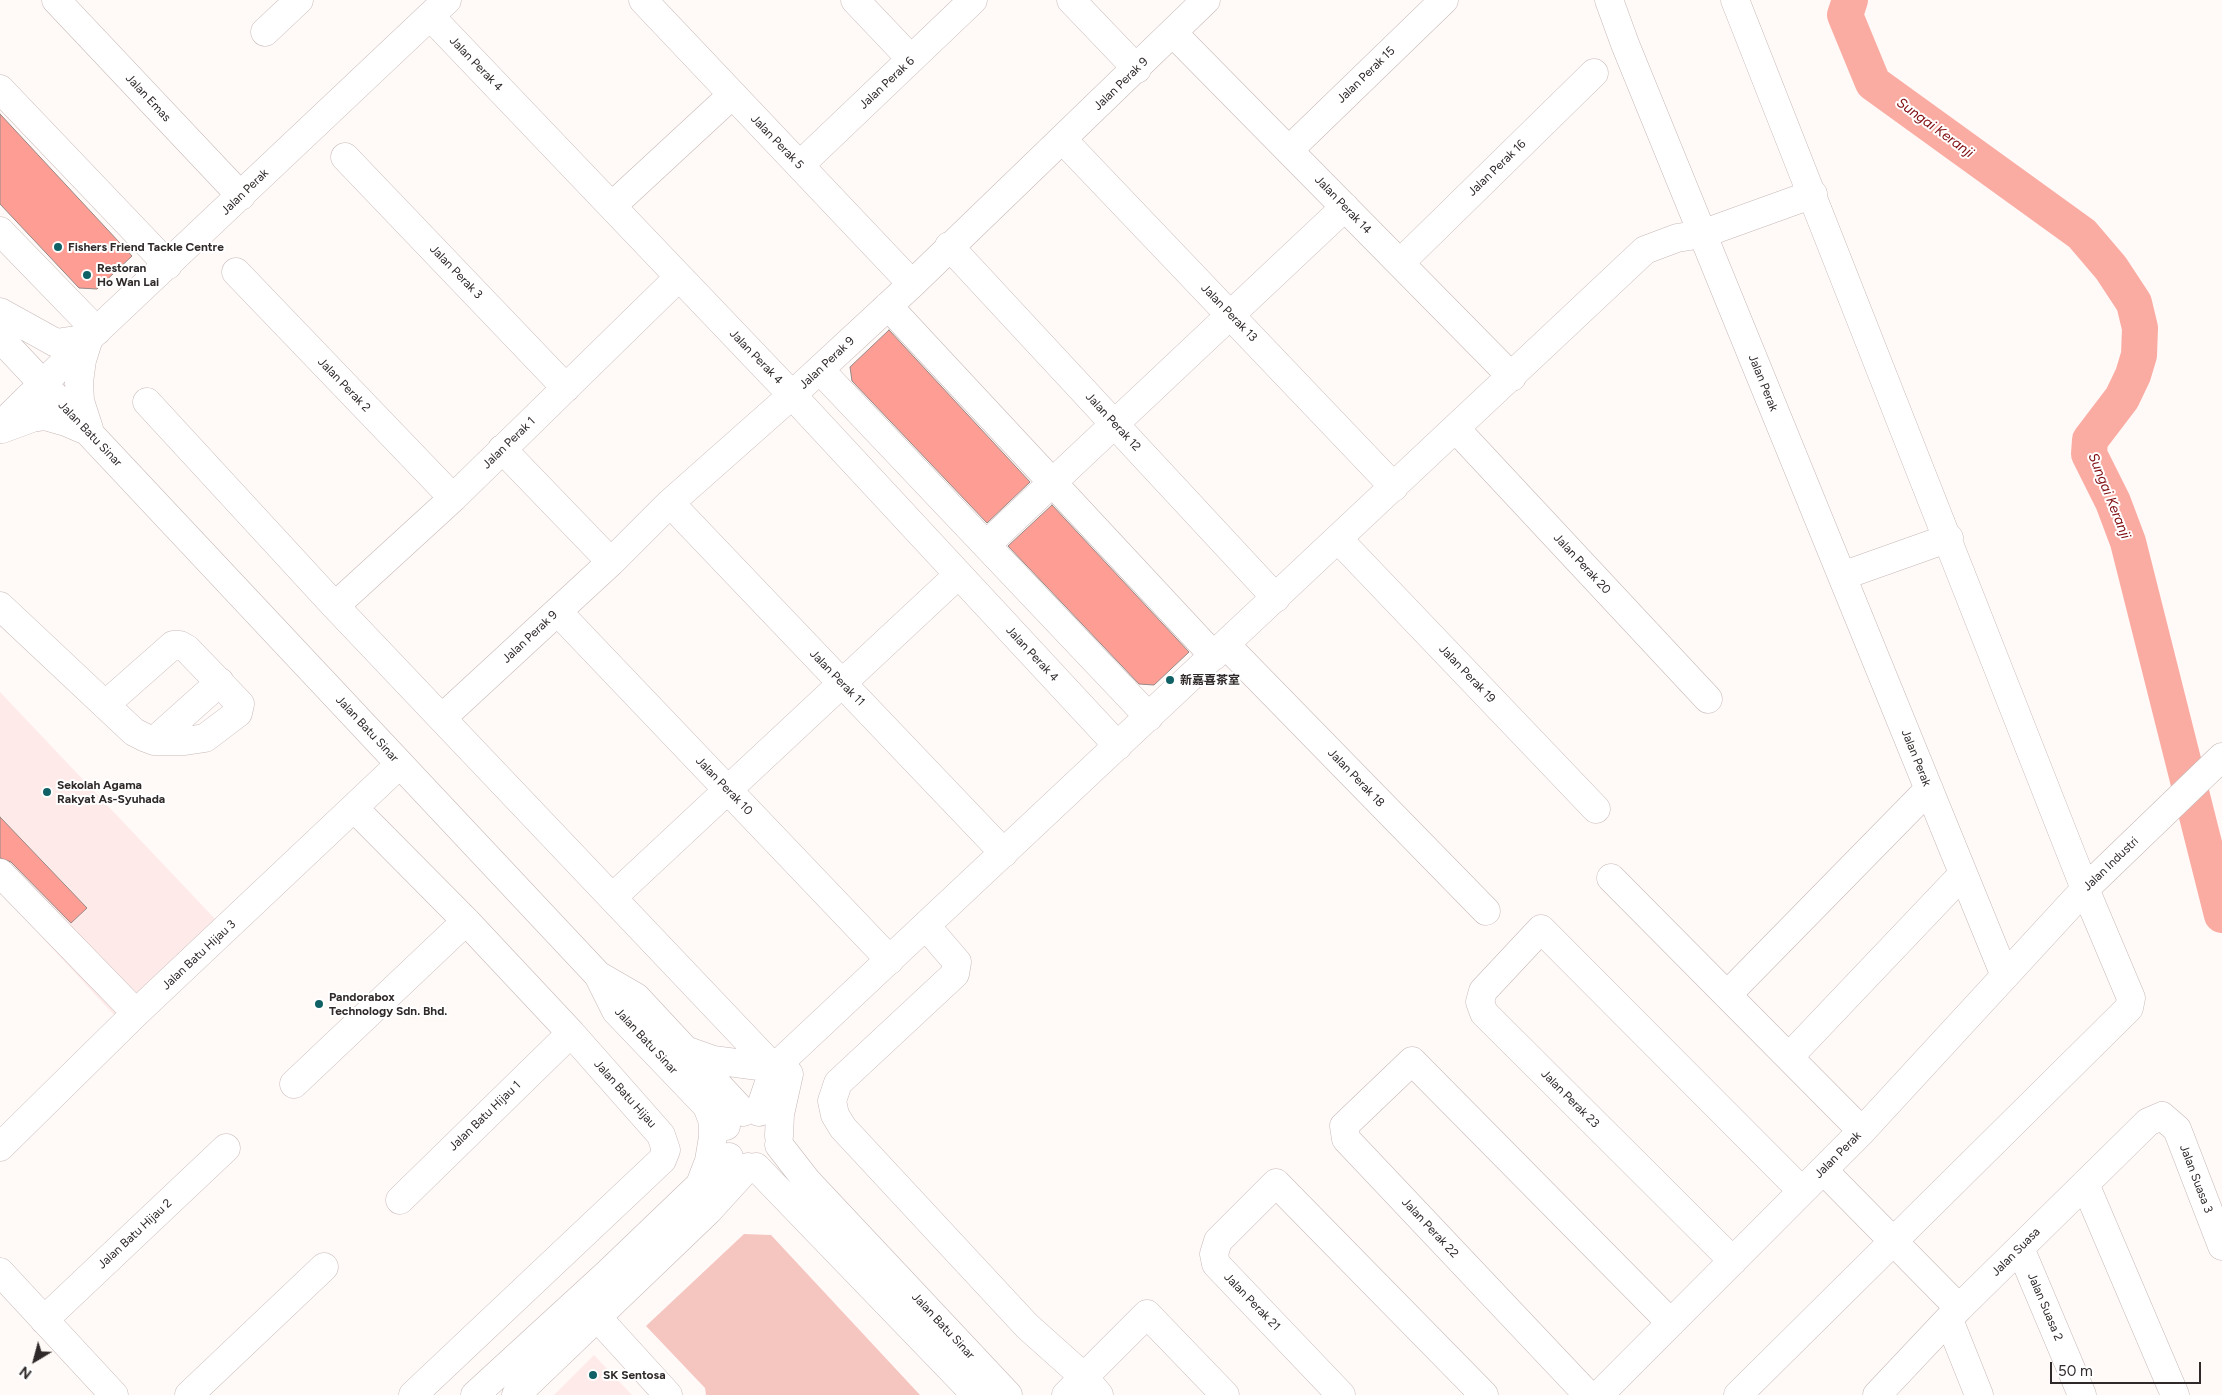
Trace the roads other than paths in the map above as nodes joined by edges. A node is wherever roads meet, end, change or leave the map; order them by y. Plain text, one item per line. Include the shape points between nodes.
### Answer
1 (56, 0) edge
2 (299, 0) edge
3 (643, 0) edge
4 (855, 0) edge
5 (973, 0) edge
6 (1071, 0) edge
7 (1206, 0) edge
8 (1444, 0) edge
9 (1609, 0) edge
10 (1736, 0) edge
11 (439, 8) edge
12 (265, 32) dead end
13 (1173, 33) junction
14 (911, 59) junction
15 (1136, 69) junction
16 (1594, 73) dead end
17 (0, 88) edge
18 (732, 95) junction
19 (1062, 140) junction
20 (1289, 150) junction
21 (345, 157) dead end
22 (800, 165) junction
23 (1813, 194) junction
24 (241, 196) junction
25 (612, 206) junction
26 (1345, 207) junction
27 (0, 231) edge
28 (1702, 234) junction
29 (949, 246) junction
30 (1400, 263) junction
31 (168, 265) junction
32 (236, 272) dead end
33 (680, 276) junction
34 (912, 284) junction
35 (888, 306) junction
36 (0, 312) edge
37 (1231, 314) junction
38 (93, 334) junction
39 (0, 338) edge
40 (820, 370) junction
41 (1512, 377) junction
42 (43, 384) junction
43 (566, 388) junction
44 (792, 395) junction
45 (147, 402) dead end
46 (1114, 424) junction
47 (0, 426) edge
48 (0, 430) edge
49 (1456, 430) junction
50 (90, 433) junction
51 (502, 449) junction
52 (1052, 483) junction
53 (1394, 487) junction
54 (453, 498) junction
55 (670, 504) junction
56 (1949, 538) junction
57 (1339, 540) junction
58 (986, 545) junction
59 (611, 562) junction
60 (958, 575) junction
61 (1842, 576) junction
62 (1276, 598) junction
63 (0, 606) edge
64 (335, 606) junction
65 (558, 612) junction
66 (1220, 650) junction
67 (842, 683) junction
68 (1708, 699) dead end
69 (105, 704) junction
70 (1149, 717) junction
71 (442, 718) junction
72 (1118, 746) junction
73 (2222, 757) edge
74 (400, 764) junction
75 (1929, 790) junction
76 (729, 791) junction
77 (354, 808) junction
78 (1596, 809) dead end
79 (1004, 853) junction
80 (0, 873) edge
81 (1964, 874) junction
82 (1611, 878) dead end
83 (2085, 889) junction
84 (612, 897) junction
85 (1486, 912) dead end
86 (466, 922) junction
87 (926, 926) junction
88 (890, 960) junction
89 (598, 975) junction
90 (2004, 976) junction
91 (1727, 995) junction
92 (136, 1013) junction
93 (571, 1033) junction
94 (796, 1048) junction
95 (685, 1050) junction
96 (1789, 1057) junction
97 (774, 1068) junction
98 (294, 1084) dead end
99 (707, 1106) junction
100 (2162, 1116) joint
101 (743, 1117) junction
102 (1862, 1131) junction
103 (779, 1141) junction
104 (0, 1147) edge
105 (226, 1148) dead end
106 (744, 1164) junction
107 (1823, 1170) junction
108 (2085, 1184) junction
109 (1802, 1191) junction
110 (704, 1198) junction
111 (400, 1200) dead end
112 (795, 1204) junction
113 (1892, 1241) junction
114 (2222, 1246) edge
115 (2020, 1248) junction
116 (1733, 1261) junction
117 (324, 1267) dead end
118 (0, 1272) edge
119 (588, 1308) junction
120 (1954, 1314) junction
121 (44, 1320) junction
122 (1670, 1323) junction
123 (1083, 1389) edge
124 (114, 1395) edge
125 (189, 1395) edge
126 (412, 1395) edge
127 (475, 1395) edge
128 (516, 1395) edge
129 (668, 1395) edge
130 (976, 1395) edge
131 (1008, 1395) edge
132 (1225, 1395) edge
133 (1341, 1395) edge
134 (1484, 1395) edge
135 (1588, 1395) edge
136 (1599, 1395) edge
137 (1738, 1395) edge
138 (1877, 1395) edge
139 (1979, 1395) edge
140 (2082, 1395) edge
141 (2175, 1395) edge

1 - 24 street, Jalan Emas
2 - 12 street
3 - 18 street, Jalan Perak 5
4 - 14 street
5 - 14 street, Jalan Perak 6
6 - 15 street
7 - 13 street, Jalan Perak 9
8 - 20 street, Jalan Perak 15
9 - 28 street, Jalan Perak
10 - 23 street
11 - 24 street, Jalan Perak
11 - 25 street, Jalan Perak 4
13 - 15 street, Jalan Perak 9
13 - 20 street, Jalan Perak 14
14 - 22 street, Jalan Perak 6
15 - 19 street, Jalan Perak 9
16 - 30 street, Jalan Perak 16
17 - 31 street
18 - 22 street, Jalan Perak 5
18 - 25 street
19 - 29 street, Jalan Perak 9
19 - 37 street, Jalan Perak 13
20 - 26 street, Jalan Perak 14
21 - 43 street, Jalan Perak 3
22 - 34 street, Jalan Perak 5
23 - 28 street
23 - 56 street
24 - 31 street, Jalan Perak
25 - 33 street, Jalan Perak 4
26 - 30 street, Jalan Perak 14
26 - 37 street
27 - 38 street
28 - 41 street via 1677,238 1645,250
28 - 61 street, Jalan Perak
29 - 34 street, Jalan Perak 9
29 - 46 street, Jalan Perak 12
30 - 41 street, Jalan Perak 14
31 - 38 street, Jalan Perak
32 - 54 street, Jalan Perak 2
33 - 43 street, Jalan Perak 1
33 - 44 street, Jalan Perak 4
34 - 35 street, Jalan Perak 9
35 - 40 street, Jalan Perak 9
35 - 52 street, Jalan Perak 18
36 - 38 street via 56,343
37 - 46 street
37 - 53 street, Jalan Perak 13
38 - 42 street, Jalan Perak
38 - 50 street via 82,360 79,382 80,402
39 - 42 street, Jalan Batu Sinar
40 - 44 street, Jalan Perak 9
40 - 58 street
41 - 49 street
42 - 47 street, Jalan Perak
42 - 50 street, Jalan Batu Sinar
43 - 51 street, Jalan Perak 1
44 - 55 street, Jalan Perak 9
44 - 60 street, Jalan Perak 4
45 - 64 street
46 - 52 street
46 - 62 street, Jalan Perak 12
48 - 50 street via 45,416
49 - 53 street
49 - 68 street, Jalan Perak 20
50 - 74 street, Jalan Batu Sinar
51 - 54 street, Jalan Perak 1
51 - 59 street
52 - 58 street
52 - 66 street, Jalan Perak 18
53 - 57 street
54 - 64 street, Jalan Perak 1
55 - 59 street, Jalan Perak 9
55 - 67 street, Jalan Perak 11
56 - 61 street
56 - 83 street
57 - 62 street
57 - 78 street, Jalan Perak 19
58 - 70 street
59 - 65 street, Jalan Perak 9
60 - 67 street
60 - 72 street, Jalan Perak 4
61 - 75 street, Jalan Perak
62 - 66 street
63 - 69 street
64 - 71 street
65 - 71 street, Jalan Perak 9
65 - 76 street, Jalan Perak 10
66 - 70 street
66 - 85 street, Jalan Perak 18
67 - 76 street
67 - 79 street, Jalan Perak 11
69 - 69 street via 173,645 187,649 240,704 238,713 205,738 185,741 154,741 134,732
70 - 72 street
71 - 84 street
72 - 79 street
73 - 83 street, Jalan Industri
74 - 77 street, Jalan Batu Hijau 3
74 - 89 street, Jalan Batu Sinar
75 - 81 street, Jalan Perak
75 - 91 street
76 - 84 street
76 - 88 street, Jalan Perak 10
77 - 86 street, Jalan Batu Hijau
77 - 92 street, Jalan Batu Hijau 3
79 - 87 street
80 - 92 street
81 - 90 street, Jalan Perak
81 - 96 street
82 - 91 street
83 - 90 street, Jalan Industri
83 - 113 street via 2131,998 2129,1008
84 - 97 street
86 - 93 street, Jalan Batu Hijau
86 - 98 street
87 - 88 street
87 - 123 street via 957,962 955,974 838,1083 832,1101 834,1115
88 - 94 street
89 - 95 street via 636,997
89 - 99 street, Jalan Batu Sinar via 616,1011
90 - 102 street, Jalan Perak
91 - 96 street
92 - 104 street, Jalan Batu Hijau 3
93 - 111 street, Jalan Batu Hijau 1
93 - 126 street, Jalan Batu Hijau via 661,1135 666,1150 662,1160
94 - 97 street
94 - 103 street via 783,1093
95 - 97 street via 713,1060
95 - 101 street
96 - 102 street
97 - 101 street
99 - 101 street, Jalan Batu Sinar
99 - 110 street via 714,1138
100 - 108 street, Jalan Suasa via 2148,1122
100 - 114 street, Jalan Suasa 3 via 2177,1129
101 - 103 street via 773,1122
101 - 106 street via 723,1138
102 - 107 street, Jalan Perak
103 - 106 street via 771,1159
103 - 131 street, Jalan Batu Sinar via 807,1181
105 - 121 street, Jalan Batu Hijau 2
106 - 110 street
106 - 112 street, Jalan Batu Sinar
107 - 109 street, Jalan Perak
107 - 113 street
108 - 115 street, Jalan Suasa
108 - 141 street
109 - 116 street, Jalan Perak
109 - 116 street, Jalan Perak 23 via 1541,929 1483,991 1480,1002 1484,1013
110 - 112 street via 749,1193 778,1196
110 - 119 street
112 - 130 street, Jalan Batu Sinar
113 - 120 street
113 - 137 street
115 - 120 street, Jalan Suasa
115 - 140 street, Jalan Suasa 2
116 - 122 street, Jalan Perak
117 - 125 street
118 - 121 street
119 - 127 street
119 - 128 street
119 - 129 street
120 - 138 street, Jalan Suasa
120 - 139 street
121 - 124 street
122 - 135 street, Jalan Perak 22 via 1412,1061 1344,1126 1346,1139
122 - 136 street, Jalan Perak
123 - 132 street via 1148,1314
133 - 134 street, Jalan Perak 21 via 1216,1264 1214,1254 1218,1241 1276,1183

